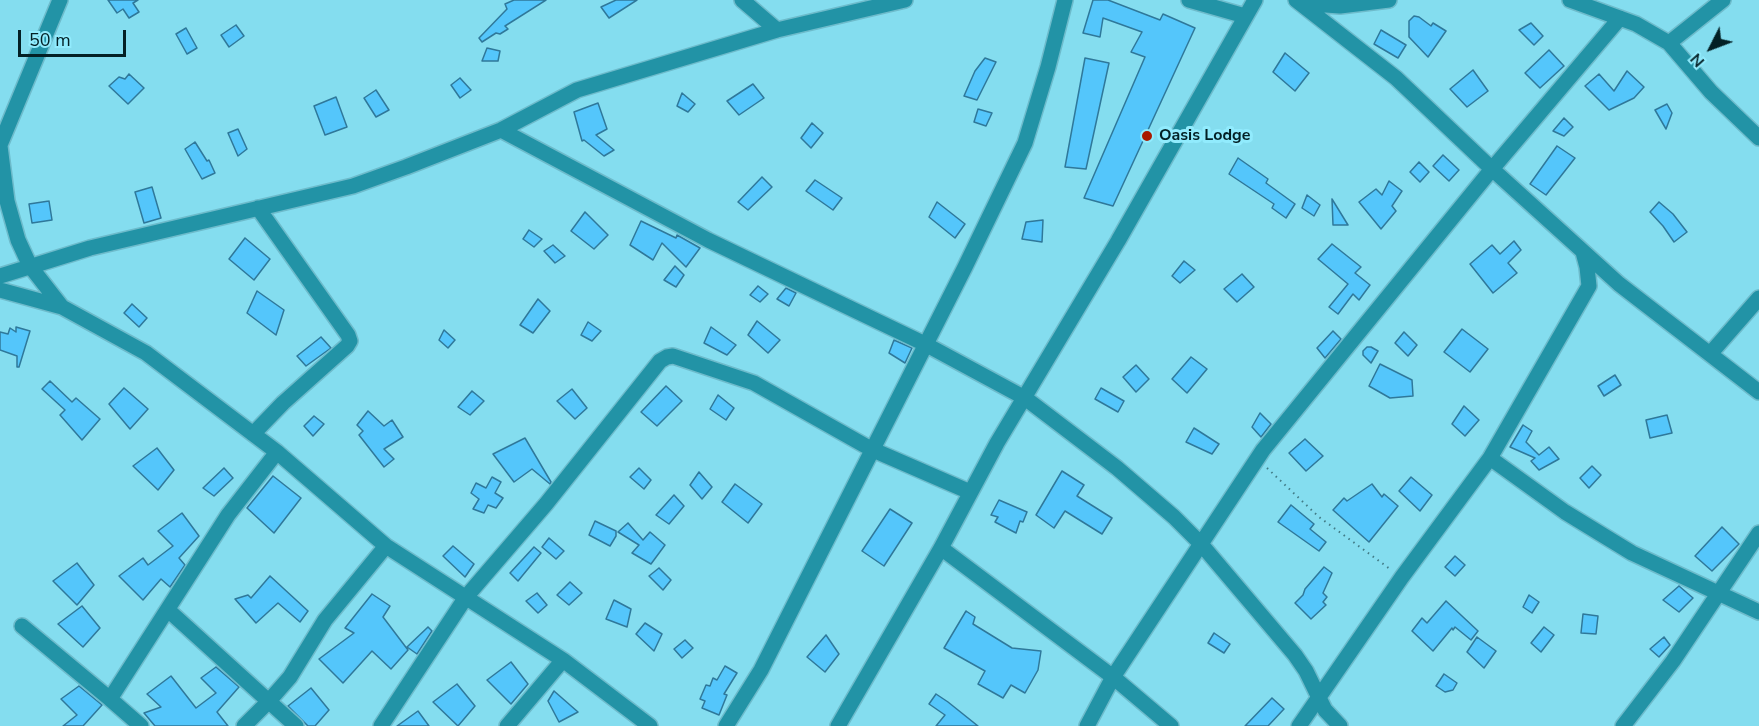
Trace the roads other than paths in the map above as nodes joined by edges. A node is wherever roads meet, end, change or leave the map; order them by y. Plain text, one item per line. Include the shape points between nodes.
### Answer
1 (60, 0) edge
2 (742, 0) edge
3 (905, 0) edge
4 (1065, 0) edge
5 (1189, 0) edge
6 (1255, 0) edge
7 (1302, 0) edge
8 (1389, 0) edge
9 (1570, 0) edge
10 (1723, 0) edge
11 (1245, 16) junction
12 (1620, 18) junction
13 (777, 30) junction
14 (1669, 43) junction
15 (501, 130) junction
16 (1759, 138) edge
17 (0, 145) edge
18 (1492, 169) junction
19 (258, 208) junction
20 (1583, 252) junction
21 (30, 266) junction
22 (0, 276) edge
23 (0, 290) edge
24 (1759, 298) edge
25 (63, 307) junction
26 (925, 344) junction
27 (1710, 354) junction
28 (1759, 392) edge
29 (1025, 398) junction
30 (253, 434) junction
31 (871, 449) junction
32 (277, 452) junction
33 (1490, 458) junction
34 (970, 492) junction
35 (1759, 533) edge
36 (1201, 544) junction
37 (386, 546) junction
38 (941, 548) junction
39 (1720, 593) junction
40 (466, 597) junction
41 (168, 610) junction
42 (1759, 612) edge
43 (22, 626) dead end
44 (563, 660) junction
45 (1113, 677) junction
46 (1318, 698) junction
47 (110, 699) junction
48 (269, 701) junction
49 (141, 726) edge
50 (244, 726) edge
51 (296, 726) edge
52 (381, 726) edge
53 (507, 726) edge
54 (650, 726) edge
55 (726, 726) edge
56 (838, 726) edge
57 (1087, 726) edge
58 (1171, 726) edge
59 (1299, 726) edge
60 (1340, 726) edge
61 (1623, 726) edge

1 - 17 street
2 - 13 street
3 - 13 street
4 - 26 street via 1025,143
5 - 11 street
6 - 11 street
7 - 8 street via 1340,6
7 - 18 street via 1396,78
9 - 12 street
10 - 14 street
11 - 29 street
12 - 14 street
12 - 18 street
13 - 15 street via 577,90
14 - 16 street via 1711,92
15 - 19 street via 352,186
15 - 26 street via 708,240
17 - 21 street via 7,201
18 - 20 street
18 - 36 street via 1257,459
19 - 21 street
19 - 30 street via 350,341
20 - 27 street
20 - 33 street via 1589,286
21 - 22 street
21 - 25 street
23 - 25 street
24 - 27 street
25 - 30 street via 146,353
26 - 29 street
26 - 31 street
27 - 28 street
29 - 34 street
29 - 36 street via 1117,468
30 - 32 street
31 - 34 street
31 - 40 street via 754,383 667,357
31 - 55 street via 761,670
32 - 37 street
32 - 41 street via 228,514
33 - 39 street via 1565,512 1632,553
33 - 46 street
34 - 38 street
35 - 39 street
36 - 45 street
36 - 46 street via 1295,655
37 - 40 street
37 - 48 street via 325,620 290,677
38 - 45 street
38 - 56 street
39 - 42 street
39 - 61 street
40 - 44 street
40 - 52 street
41 - 47 street
41 - 48 street
43 - 47 street
44 - 53 street
44 - 54 street
45 - 57 street
45 - 58 street
46 - 59 street
46 - 60 street
47 - 49 street
48 - 50 street
48 - 51 street

